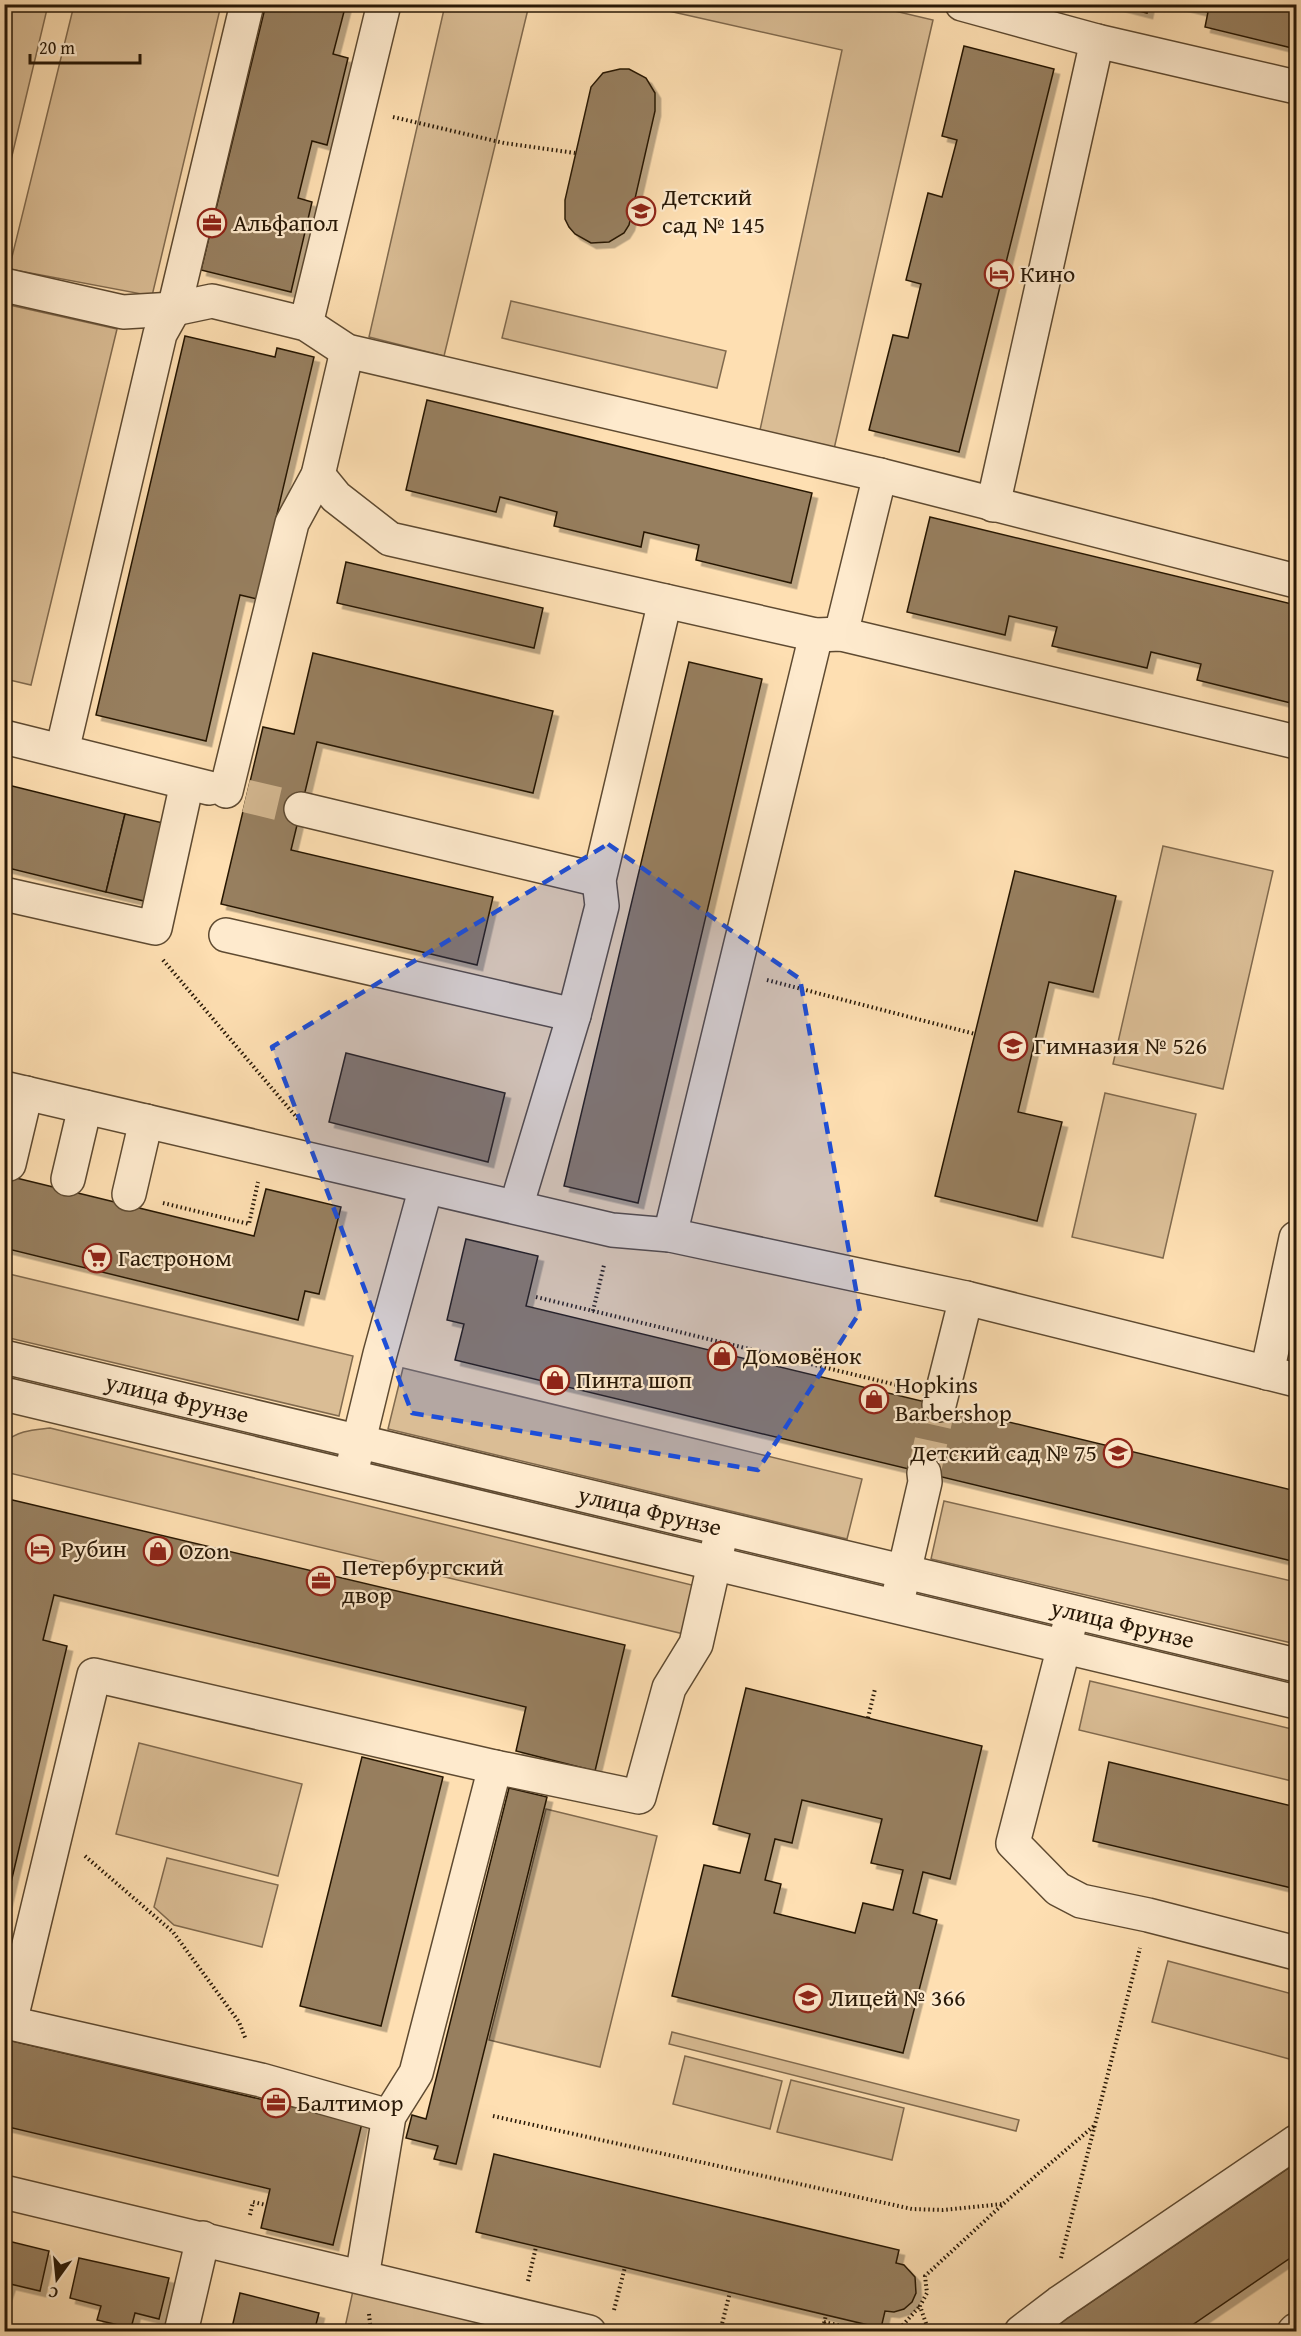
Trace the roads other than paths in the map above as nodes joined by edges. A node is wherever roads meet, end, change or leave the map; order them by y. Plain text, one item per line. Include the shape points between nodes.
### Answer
1 (247, 4) edge
2 (384, 4) edge
3 (962, 4) edge
4 (1007, 10) edge
5 (1097, 41) junction
6 (1296, 87) edge
7 (4, 285) edge
8 (174, 309) junction
9 (306, 324) junction
10 (347, 351) junction
11 (318, 475) junction
12 (880, 475) junction
13 (993, 504) junction
14 (1296, 581) edge
15 (665, 600) junction
16 (829, 635) junction
17 (4, 737) edge
18 (1296, 742) edge
19 (62, 750) junction
20 (187, 783) junction
21 (301, 809) tunnel mouth
22 (599, 880) junction
23 (4, 894) edge
24 (226, 935) dead end
25 (574, 1015) junction
26 (15, 1091) edge
27 (85, 1107) junction
28 (146, 1121) junction
29 (9, 1164) dead end
30 (68, 1179) dead end
31 (426, 1187) junction
32 (129, 1194) dead end
33 (516, 1207) junction
34 (670, 1235) junction
35 (1296, 1238) edge
36 (966, 1298) junction
37 (4, 1357) edge
38 (1282, 1377) edge
39 (4, 1394) edge
40 (941, 1400) tunnel mouth
41 (359, 1442) junction
42 (924, 1473) tunnel mouth
43 (350, 1476) junction
44 (722, 1529) junction
45 (714, 1563) junction
46 (904, 1572) junction
47 (896, 1606) junction
48 (1073, 1612) junction
49 (1065, 1647) junction
50 (1296, 1665) edge
51 (1296, 1702) edge
52 (495, 1767) junction
53 (1296, 1953) edge
54 (389, 2116) junction
55 (1296, 2142) edge
56 (4, 2192) edge
57 (203, 2238) junction
58 (362, 2277) junction
59 (601, 2326) edge
60 (181, 2331) edge
61 (1021, 2331) edge

1 - 8 street
2 - 9 street
3 - 4 street
4 - 5 street
5 - 6 street
5 - 13 street
7 - 8 street via 123,312
8 - 9 street via 212,301
8 - 19 street via 160,334
9 - 10 street
10 - 11 street
10 - 12 street
11 - 15 street via 336,497 390,539
11 - 20 street via 292,523 236,794
12 - 13 street
12 - 16 street
13 - 14 street
15 - 16 street
15 - 22 street
16 - 18 street
16 - 34 street via 736,972
17 - 19 street
19 - 20 street
20 - 23 street via 155,928
21 - 22 street
22 - 25 street via 602,906
24 - 25 street
25 - 33 street
26 - 27 street
26 - 29 street
27 - 28 street
27 - 30 street
28 - 31 street
28 - 32 street
31 - 33 street
31 - 41 street
33 - 34 street via 612,1230
34 - 36 street
35 - 38 street
36 - 38 street
36 - 40 street
37 - 41 street, улица Фрунзе
39 - 43 street, улица Фрунзе
41 - 43 street
41 - 44 street, улица Фрунзе
42 - 46 street
43 - 45 street, улица Фрунзе
44 - 45 street
44 - 46 street, улица Фрунзе
45 - 47 street, улица Фрунзе
45 - 52 street via 696,1644 669,1688 639,1797
46 - 47 street
46 - 48 street, улица Фрунзе
47 - 49 street, улица Фрунзе
48 - 49 street
48 - 50 street, улица Фрунзе
49 - 51 street, улица Фрунзе
49 - 53 street via 1013,1843 1058,1889 1081,1901
52 - 54 street via 416,2073
52 - 54 street via 94,1675 10,2023 261,2080
54 - 58 street
55 - 61 street
56 - 57 street
57 - 58 street
57 - 60 street
58 - 59 street

